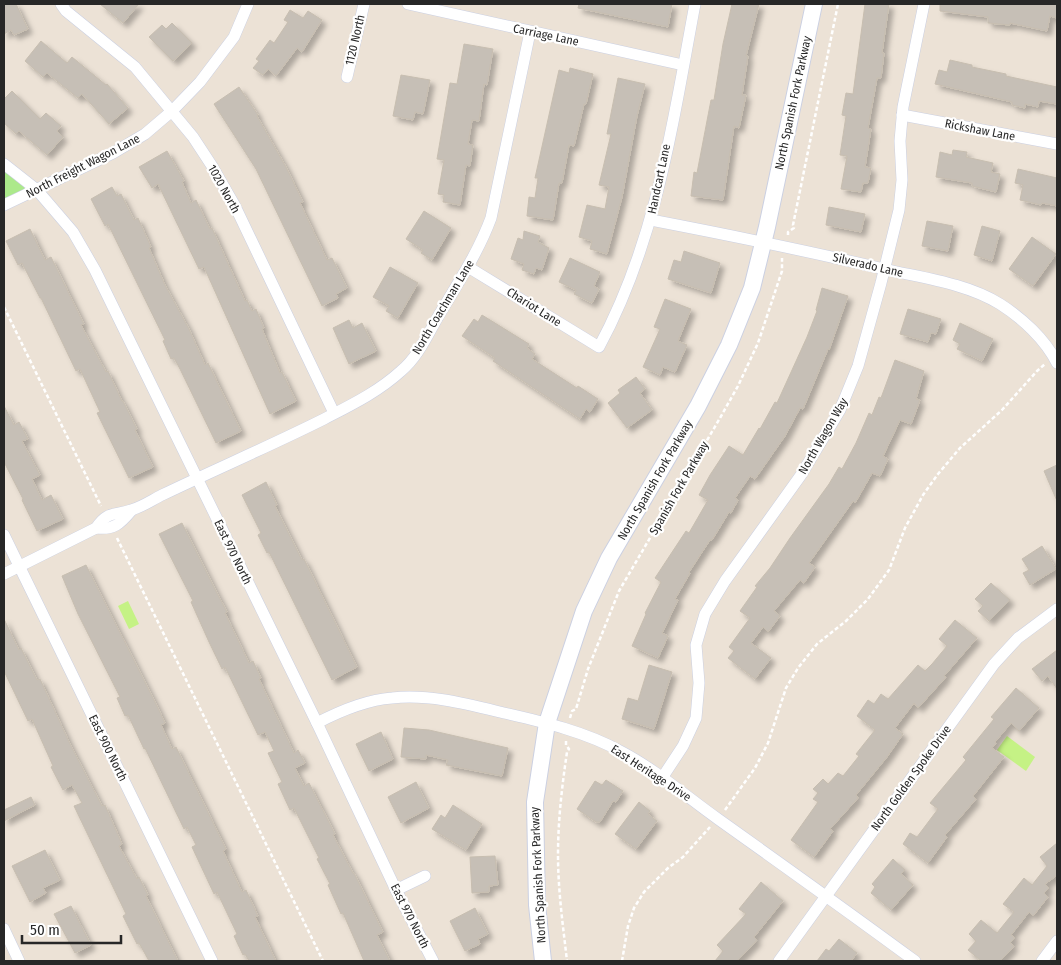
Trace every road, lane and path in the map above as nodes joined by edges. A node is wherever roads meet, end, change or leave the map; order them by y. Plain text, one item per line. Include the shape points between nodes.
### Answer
1 (61, 4) edge
2 (248, 4) edge
3 (364, 4) edge
4 (408, 4) edge
5 (695, 4) edge
6 (814, 4) edge
7 (838, 4) edge
8 (924, 4) edge
9 (530, 32) junction
10 (684, 65) junction
11 (347, 77) dead end
12 (172, 111) junction
13 (902, 115) junction
14 (1057, 144) edge
15 (4, 164) edge
16 (37, 190) junction
17 (4, 205) edge
18 (651, 220) junction
19 (788, 232) dead end
20 (764, 242) junction
21 (781, 262) dead end
22 (468, 267) junction
23 (885, 269) junction
24 (4, 307) edge
25 (599, 347) joint
26 (1052, 363) edge
27 (334, 413) junction
28 (197, 478) junction
29 (102, 507) dead end
30 (4, 535) edge
31 (116, 537) dead end
32 (19, 567) junction
33 (4, 574) edge
34 (1057, 609) edge
35 (572, 711) dead end
36 (316, 723) junction
37 (547, 723) junction
38 (566, 745) dead end
39 (662, 778) junction
40 (724, 811) dead end
41 (711, 826) dead end
42 (425, 876) dead end
43 (396, 890) junction
44 (826, 896) junction
45 (4, 929) edge
46 (1057, 941) edge
47 (19, 961) edge
48 (212, 961) edge
49 (323, 961) edge
50 (433, 961) edge
51 (543, 961) edge
52 (568, 961) edge
53 (622, 961) edge
54 (779, 961) edge
55 (915, 961) edge
56 (1042, 961) edge

1 - 12 street, 1020 North via 135,67
2 - 12 street, North Freight Wagon Lane via 234,37 200,82
3 - 11 street, 1120 North
4 - 9 street, Carriage Lane
5 - 10 street, Handcart Lane
6 - 20 street, North Spanish Fork Parkway
7 - 19 path via 794,228
8 - 13 street, North Wagon Way
9 - 10 street, Carriage Lane
9 - 22 street, North Coachman Lane via 491,218
10 - 18 street, Handcart Lane
12 - 16 street, North Freight Wagon Lane via 145,134
12 - 27 street, 1020 North via 193,137 235,206
13 - 14 street, Rickshaw Lane
13 - 23 street, North Wagon Way via 900,210
15 - 16 street, East 970 North
16 - 17 street, North Freight Wagon Lane
16 - 28 street, East 970 North via 73,232 95,270
18 - 20 street, Silverado Lane
18 - 25 street, Handcart Lane via 633,275
20 - 23 street, Silverado Lane
20 - 37 street, North Spanish Fork Parkway via 752,288 729,344 698,406 609,558 584,611
21 - 35 path, Spanish Fork Parkway via 782,271 773,302 738,386 620,591 591,660 576,710
22 - 25 street, Chariot Lane
22 - 27 street, North Coachman Lane via 420,348 403,370 382,387
23 - 26 street, Silverado Lane via 975,292 999,303 1041,339
23 - 39 street, North Wagon Way via 858,366 840,410 801,475 705,614 696,646 699,683 696,718
24 - 29 path
26 - 40 path via 1037,371 1002,410 960,448 923,495 889,570 868,598 817,644 798,668 786,688 768,742 755,768
27 - 28 street, North Coachman Lane via 269,447
28 - 32 street, North Coachman Lane via 131,511 102,519 96,528
28 - 36 street, East 970 North
30 - 32 street, East 900 North
31 - 49 path
32 - 33 street, North Coachman Lane
32 - 48 street, East 900 North
34 - 44 street, North Golden Spoke Drive via 1018,638 994,664
36 - 37 street, East Heritage Drive via 362,704 390,698 422,697
36 - 43 street, East 970 North
37 - 39 street, East Heritage Drive via 623,752
37 - 51 street, North Spanish Fork Parkway via 535,802
38 - 52 path via 569,749 562,788 558,854
39 - 44 street, East Heritage Drive
41 - 53 path via 683,858 644,892 628,926
42 - 43 street
43 - 50 street, East 970 North
44 - 54 street, North Golden Spoke Drive
44 - 55 street, East Heritage Drive
45 - 47 street
46 - 56 street

